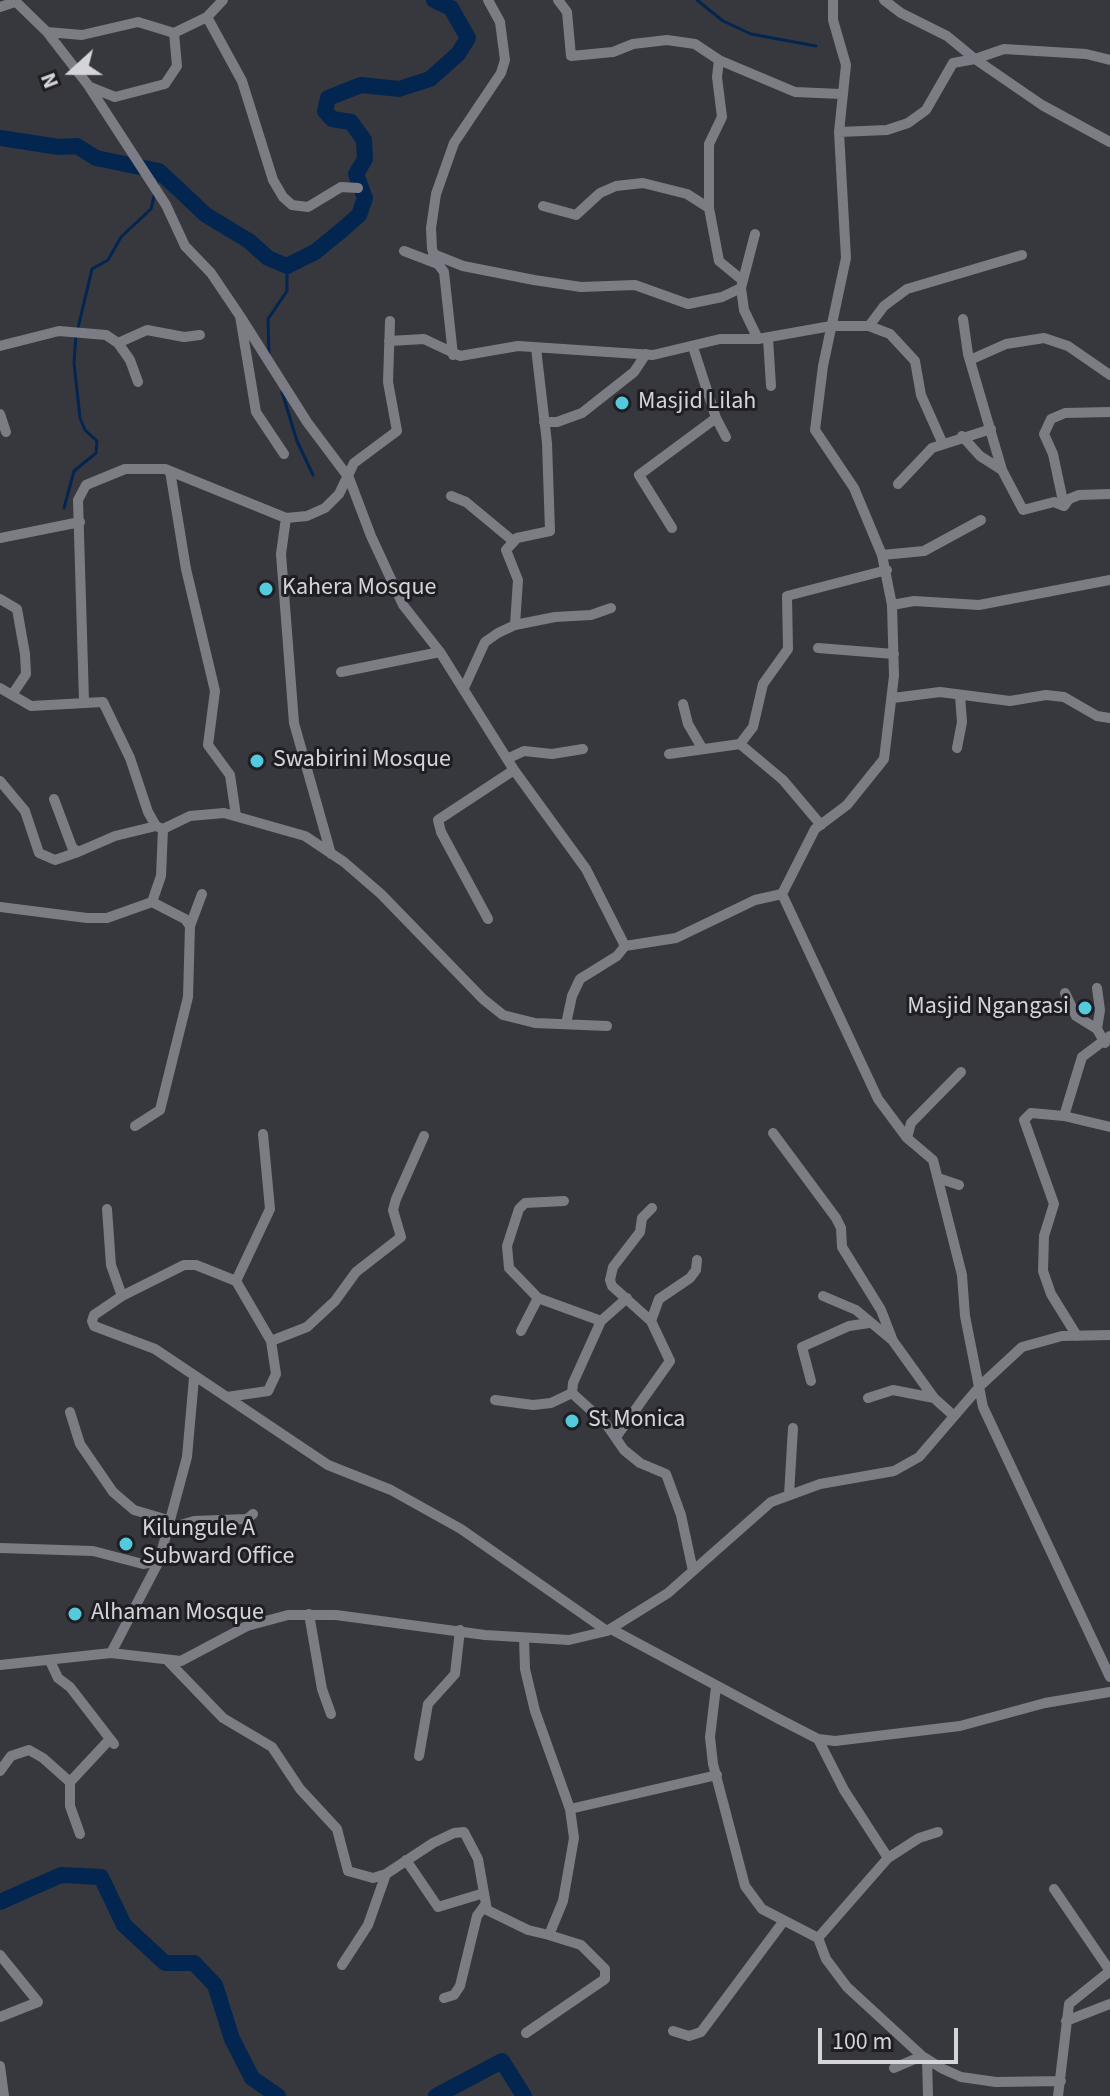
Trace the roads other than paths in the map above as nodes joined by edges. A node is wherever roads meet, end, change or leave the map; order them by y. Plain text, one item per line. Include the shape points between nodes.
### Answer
1 (223, 0) edge
2 (488, 0) edge
3 (558, 0) edge
4 (833, 0) edge
5 (884, 0) edge
6 (14, 1) edge
7 (0, 7) edge
8 (207, 17) junction
9 (47, 32) junction
10 (174, 33) junction
11 (975, 59) junction
12 (719, 60) junction
13 (1110, 60) edge
14 (88, 85) junction
15 (841, 94) junction
16 (839, 132) junction
17 (1110, 142) edge
18 (358, 188) dead end
19 (543, 206) dead end
20 (709, 208) junction
21 (755, 234) dead end
22 (404, 251) dead end
23 (1022, 255) dead end
24 (436, 259) junction
25 (742, 284) junction
26 (240, 316) junction
27 (963, 319) dead end
28 (390, 321) dead end
29 (831, 326) junction
30 (869, 326) junction
31 (200, 335) dead end
32 (763, 339) junction
33 (389, 341) junction
34 (118, 343) junction
35 (0, 346) edge
36 (693, 347) junction
37 (536, 348) junction
38 (646, 354) junction
39 (453, 355) junction
40 (970, 360) junction
41 (1110, 375) edge
42 (138, 382) dead end
43 (771, 386) dead end
44 (1110, 412) edge
45 (0, 414) edge
46 (716, 418) junction
47 (544, 422) junction
48 (991, 429) junction
49 (6, 432) dead end
50 (962, 436) junction
51 (726, 437) dead end
52 (942, 442) junction
53 (284, 454) dead end
54 (1002, 470) junction
55 (170, 471) junction
56 (349, 478) junction
57 (898, 484) dead end
58 (1110, 494) edge
59 (451, 496) dead end
60 (1064, 506) junction
61 (286, 518) junction
62 (981, 520) dead end
63 (80, 522) junction
64 (672, 528) dead end
65 (0, 538) edge
66 (513, 541) junction
67 (882, 555) junction
68 (887, 570) junction
69 (1110, 580) edge
70 (0, 599) edge
71 (892, 605) junction
72 (611, 608) dead end
73 (515, 625) junction
74 (818, 648) dead end
75 (440, 652) junction
76 (894, 654) junction
77 (341, 672) dead end
78 (0, 688) edge
79 (464, 688) junction
80 (12, 695) junction
81 (960, 696) junction
82 (893, 698) junction
83 (84, 701) junction
84 (683, 704) dead end
85 (1110, 718) edge
86 (740, 744) junction
87 (702, 748) junction
88 (957, 748) dead end
89 (583, 749) dead end
90 (669, 754) dead end
91 (509, 758) junction
92 (514, 770) junction
93 (0, 781) edge
94 (54, 799) dead end
95 (236, 816) junction
96 (821, 825) junction
97 (160, 827) junction
98 (78, 852) junction
99 (331, 854) junction
100 (202, 894) dead end
101 (782, 894) junction
102 (152, 902) junction
103 (0, 907) edge
104 (488, 919) dead end
105 (190, 926) junction
106 (625, 946) junction
107 (1097, 988) dead end
108 (1065, 993) dead end
109 (566, 1024) junction
110 (607, 1026) dead end
111 (1097, 1029) junction
112 (1108, 1040) edge
113 (961, 1072) dead end
114 (1064, 1116) junction
115 (135, 1126) dead end
116 (1110, 1127) edge
117 (773, 1133) dead end
118 (263, 1134) dead end
119 (424, 1136) dead end
120 (907, 1138) junction
121 (938, 1178) junction
122 (959, 1185) dead end
123 (564, 1201) dead end
124 (652, 1208) dead end
125 (107, 1209) dead end
126 (697, 1260) dead end
127 (236, 1281) junction
128 (122, 1296) junction
129 (823, 1296) dead end
130 (538, 1298) junction
131 (627, 1298) junction
132 (601, 1321) junction
133 (651, 1321) junction
134 (869, 1323) junction
135 (521, 1331) dead end
136 (1110, 1335) edge
137 (1077, 1336) junction
138 (271, 1341) junction
139 (893, 1341) junction
140 (194, 1378) junction
141 (811, 1381) dead end
142 (981, 1385) junction
143 (572, 1393) junction
144 (227, 1397) junction
145 (868, 1398) dead end
146 (934, 1398) junction
147 (495, 1400) dead end
148 (70, 1412) dead end
149 (954, 1416) junction
150 (793, 1428) dead end
151 (616, 1437) junction
152 (789, 1495) junction
153 (253, 1514) dead end
154 (167, 1524) junction
155 (0, 1548) edge
156 (159, 1561) junction
157 (693, 1571) junction
158 (309, 1614) junction
159 (460, 1630) junction
160 (609, 1630) junction
161 (524, 1638) junction
162 (111, 1653) junction
163 (50, 1661) junction
164 (169, 1662) junction
165 (0, 1665) edge
166 (1110, 1677) edge
167 (716, 1687) junction
168 (1110, 1692) edge
169 (331, 1714) dead end
170 (818, 1739) junction
171 (419, 1756) dead end
172 (0, 1771) edge
173 (717, 1775) junction
174 (70, 1782) junction
175 (570, 1809) junction
176 (938, 1832) dead end
177 (80, 1834) dead end
178 (888, 1858) junction
179 (406, 1860) junction
180 (386, 1874) junction
181 (1054, 1889) dead end
182 (484, 1893) junction
183 (485, 1905) junction
184 (783, 1922) junction
185 (549, 1935) junction
186 (818, 1938) junction
187 (0, 1955) edge
188 (342, 1965) dead end
189 (1110, 1971) edge
190 (444, 1998) dead end
191 (1110, 2004) edge
192 (0, 2017) edge
193 (1066, 2021) junction
194 (673, 2031) dead end
195 (526, 2033) dead end
196 (924, 2057) junction
197 (0, 2066) edge
198 (894, 2068) dead end
199 (1061, 2081) junction
200 (4, 2096) edge
201 (928, 2096) edge
202 (1058, 2096) edge

1 - 8 street
2 - 24 street via 500,22 505,60 448,159 431,220
3 - 12 street via 567,12 571,56 667,40 695,44
4 - 15 street via 846,65
5 - 11 street via 947,36
6 - 7 street
6 - 9 street
8 - 10 street
8 - 18 street via 242,81 283,197 292,205 308,207 341,187
9 - 10 street via 82,35 138,22
9 - 14 street
10 - 14 street via 177,66 165,84 115,97
11 - 13 street via 1004,49
11 - 16 street via 953,63 926,110 908,123 887,130
11 - 17 street via 1042,105
12 - 15 street via 795,92
12 - 20 street via 722,117 709,144
14 - 26 street via 166,205 185,246
15 - 16 street
16 - 29 street via 846,258
19 - 20 street via 576,215 600,193 643,183 687,194
20 - 25 street via 719,261
21 - 25 street
22 - 24 street
23 - 30 street via 907,289
24 - 25 street via 581,287 635,285 688,304 722,297
24 - 39 street via 444,272
25 - 32 street via 744,310
26 - 53 street via 256,412
26 - 56 street
27 - 40 street
28 - 33 street
29 - 30 street
29 - 32 street
29 - 67 street via 815,430 854,488
30 - 52 street via 890,334 915,361 921,395
31 - 34 street via 147,330
32 - 36 street via 720,339
32 - 43 street
33 - 39 street via 424,339
33 - 56 street via 388,382 397,431 354,463
34 - 35 street via 106,335 70,330
34 - 42 street
36 - 38 street
36 - 46 street
37 - 38 street
37 - 39 street
37 - 47 street
38 - 47 street via 634,372 582,413
40 - 41 street via 1006,344 1044,338 1068,346
40 - 48 street
44 - 60 street via 1065,413 1051,419 1044,434
45 - 49 street
46 - 51 street
46 - 64 street via 639,475
47 - 66 street via 550,531
48 - 50 street
48 - 54 street
50 - 52 street
50 - 54 street
52 - 57 street
54 - 60 street via 1023,510 1054,502
55 - 61 street
55 - 63 street via 125,469 86,485 78,500
55 - 95 street via 215,691 208,745 230,775
56 - 61 street via 325,508
56 - 75 street via 403,605
58 - 60 street via 1079,495
59 - 66 street
61 - 99 street via 281,554 294,723
62 - 67 street via 924,551
63 - 65 street
63 - 83 street
66 - 73 street via 506,550 518,580
67 - 68 street
68 - 71 street
68 - 86 street via 787,596 788,649 763,684 753,727
69 - 71 street via 979,605
70 - 80 street via 17,609 25,654 26,674
71 - 76 street
72 - 73 street
73 - 79 street via 485,642
74 - 76 street
75 - 77 street
75 - 79 street
76 - 82 street
78 - 80 street
79 - 91 street
80 - 83 street via 31,706
81 - 82 street via 940,692
81 - 85 street via 1010,701 1064,697
81 - 88 street
82 - 96 street via 884,759 857,795
83 - 97 street via 108,707
84 - 87 street
86 - 87 street
86 - 96 street via 783,780
87 - 90 street
89 - 91 street via 524,751
91 - 92 street
92 - 104 street via 438,820
92 - 106 street via 586,869
93 - 98 street via 25,811 39,853 55,860
94 - 98 street
95 - 97 street via 190,816
95 - 99 street via 305,836
96 - 101 street
97 - 98 street via 115,836
97 - 102 street via 161,876
99 - 109 street via 381,894 503,1015
100 - 105 street
101 - 106 street via 755,900 676,938
101 - 120 street via 878,1099
102 - 103 street via 107,918
102 - 105 street
105 - 115 street via 188,997 167,1090 158,1114
106 - 109 street via 580,979
107 - 111 street
108 - 111 street via 1076,1016
109 - 110 street
111 - 112 street
112 - 114 street via 1082,1057
113 - 120 street via 911,1123
114 - 116 street
114 - 137 street via 1031,1113 1024,1120 1053,1194 1043,1271
117 - 139 street via 836,1218 842,1247 881,1310
118 - 127 street via 270,1209
119 - 138 street via 393,1210 401,1237 356,1272 307,1327
120 - 121 street via 933,1160
121 - 122 street
121 - 142 street
123 - 130 street via 525,1203 507,1246 509,1268
124 - 131 street via 613,1267 612,1286
125 - 128 street via 111,1265
126 - 133 street via 690,1278 659,1299
127 - 128 street via 184,1265
127 - 138 street
128 - 140 street via 94,1315 94,1326 155,1349
129 - 134 street via 856,1310
130 - 132 street
130 - 135 street
131 - 132 street
131 - 133 street
132 - 143 street
133 - 151 street via 670,1361
134 - 139 street
134 - 141 street via 802,1347
136 - 137 street
137 - 142 street via 1022,1347
138 - 144 street via 276,1366 272,1389
139 - 146 street
140 - 144 street
140 - 154 street via 187,1457
142 - 149 street
142 - 166 street via 983,1407 1006,1462
143 - 147 street via 533,1405
143 - 151 street
144 - 160 street via 328,1465 391,1490 461,1529
145 - 146 street via 893,1390
146 - 149 street
148 - 154 street via 80,1444 113,1492 134,1510
149 - 152 street via 931,1446 894,1471
150 - 152 street
151 - 157 street via 640,1463 666,1474
152 - 157 street via 757,1513
153 - 154 street via 247,1519
154 - 156 street
155 - 156 street via 84,1550 143,1564
156 - 162 street
157 - 160 street
158 - 159 street
158 - 164 street via 265,1619 190,1658
158 - 169 street
159 - 161 street
159 - 171 street via 455,1674 428,1704
160 - 161 street via 569,1640
160 - 167 street
161 - 175 street via 535,1711
162 - 163 street
162 - 164 street
163 - 165 street
163 - 174 street via 112,1742
164 - 180 street via 223,1718 272,1747 300,1789 337,1829 348,1871 373,1878
167 - 170 street
167 - 173 street via 710,1737
168 - 170 street via 960,1726
170 - 178 street
172 - 174 street via 11,1756 29,1750
173 - 175 street
173 - 184 street via 745,1886 752,1899
174 - 177 street via 70,1806
175 - 185 street via 570,1868
176 - 178 street
178 - 186 street
179 - 180 street
179 - 182 street via 438,1907
179 - 182 street via 464,1832 478,1859
180 - 188 street via 368,1925
181 - 189 street
182 - 183 street
183 - 185 street via 528,1930
183 - 190 street via 477,1916 460,1986
184 - 186 street
184 - 194 street via 701,2032 689,2036
185 - 195 street via 581,1945 605,1969 605,1979
186 - 196 street via 847,1987
187 - 192 street via 38,2002
189 - 193 street via 1073,1998
191 - 193 street
193 - 199 street
196 - 198 street
196 - 199 street via 961,2077
196 - 201 street
197 - 200 street
199 - 202 street

